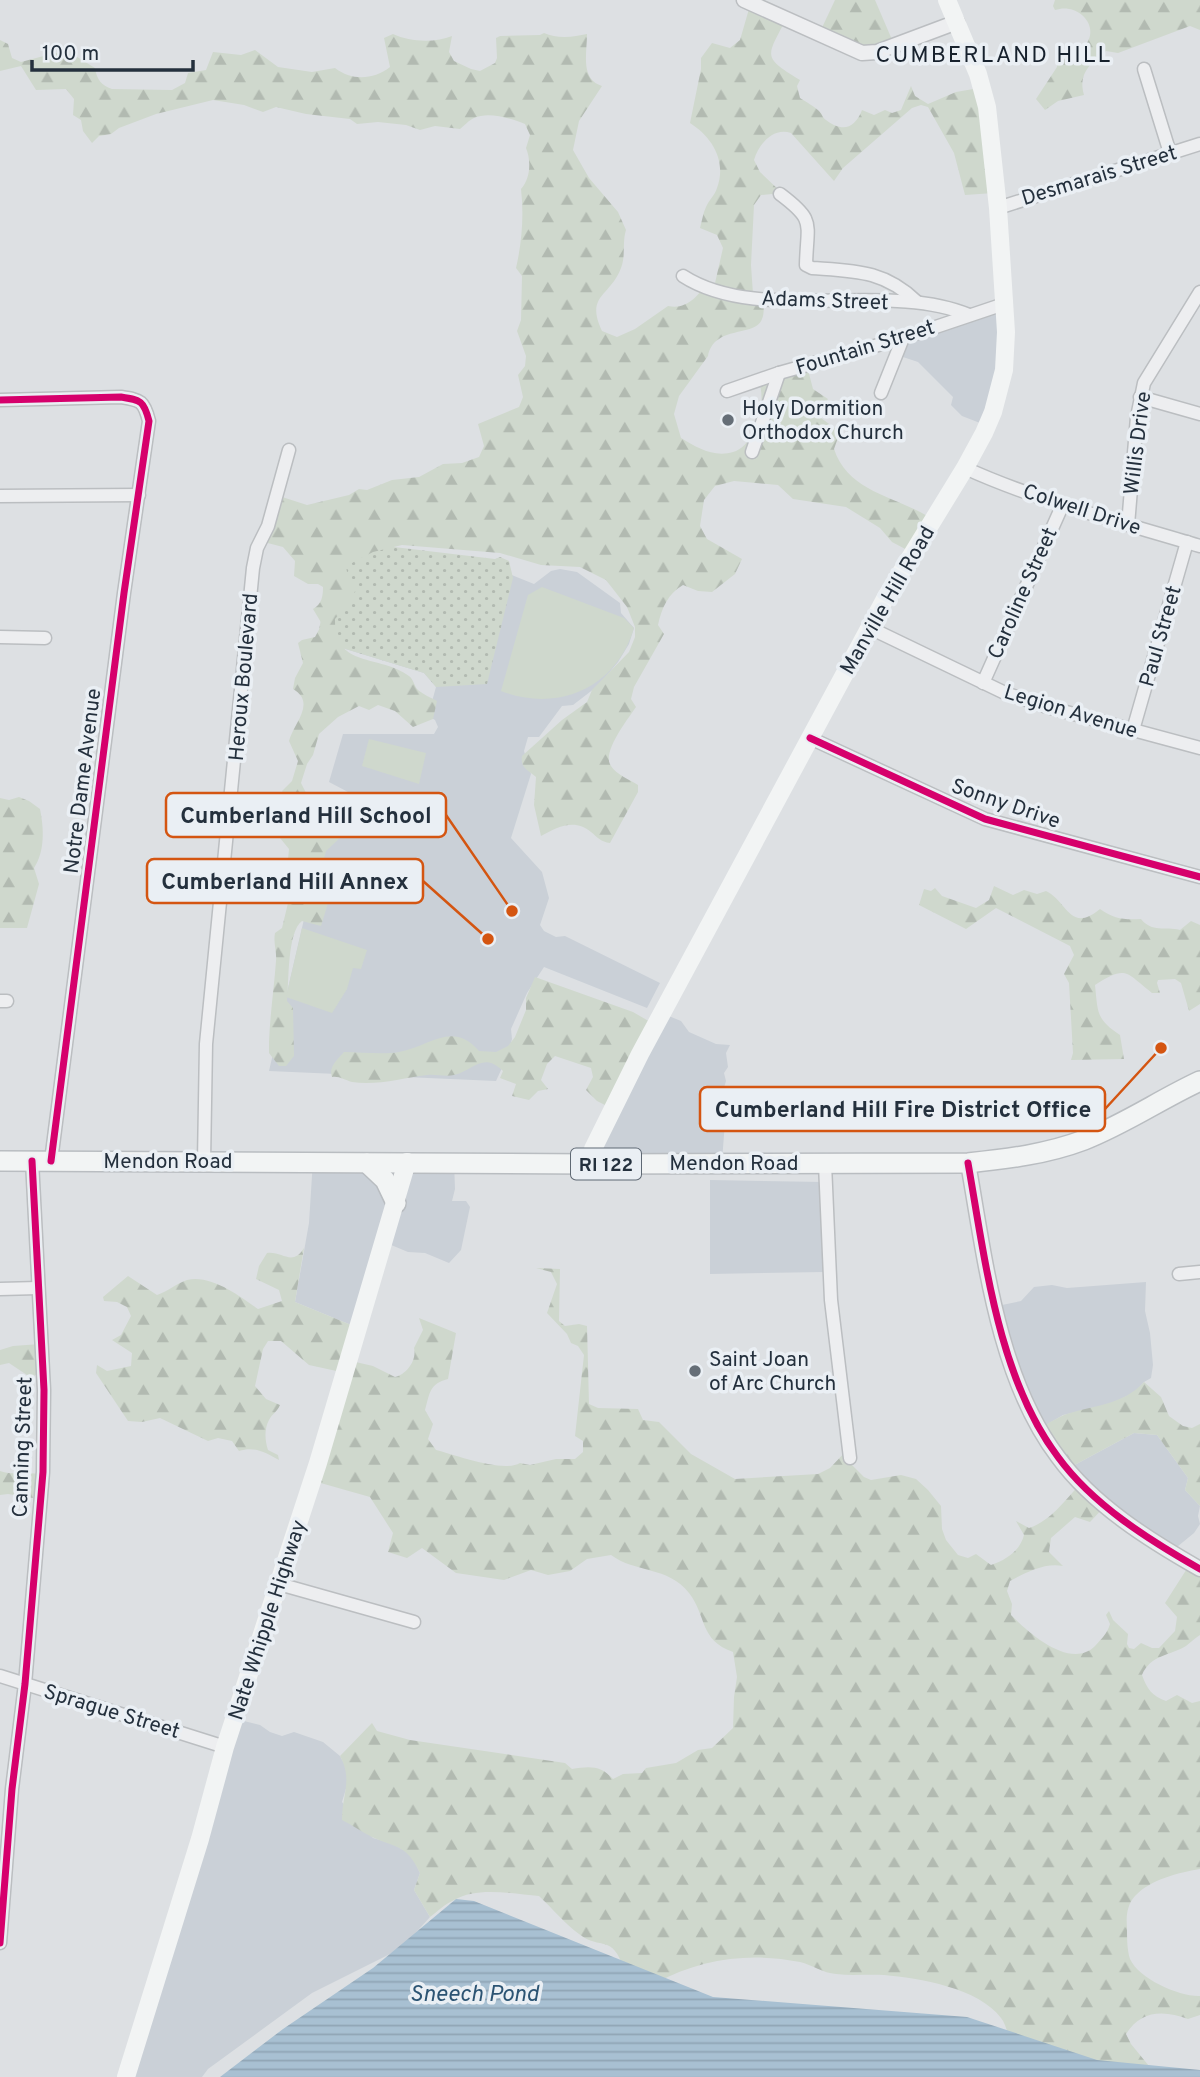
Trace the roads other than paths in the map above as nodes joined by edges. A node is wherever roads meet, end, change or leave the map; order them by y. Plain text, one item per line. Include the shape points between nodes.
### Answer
1 (744, 0) edge
2 (947, 0) edge
3 (957, 22) junction
4 (1144, 69) dead end
5 (1200, 144) edge
6 (1170, 153) junction
7 (780, 194) dead end
8 (998, 208) junction
9 (683, 276) dead end
10 (1200, 292) edge
11 (917, 302) junction
12 (1004, 304) junction
13 (969, 315) junction
14 (903, 338) junction
15 (779, 373) junction
16 (727, 391) dead end
17 (881, 393) dead end
18 (1140, 397) junction
19 (0, 400) edge
20 (1200, 414) edge
21 (289, 450) dead end
22 (752, 452) dead end
23 (965, 468) junction
24 (139, 495) junction
25 (0, 496) edge
26 (1063, 504) junction
27 (1128, 525) junction
28 (1194, 544) edge
29 (870, 628) junction
30 (0, 637) edge
31 (45, 638) dead end
32 (983, 683) junction
33 (1133, 730) junction
34 (810, 738) junction
35 (1200, 748) edge
36 (1200, 877) edge
37 (1200, 1081) edge
38 (0, 1161) edge
39 (42, 1161) junction
40 (204, 1161) junction
41 (367, 1163) junction
42 (407, 1163) junction
43 (968, 1163) junction
44 (593, 1164) junction
45 (825, 1164) junction
46 (396, 1203) junction
47 (1200, 1272) edge
48 (1180, 1274) dead end
49 (37, 1288) junction
50 (0, 1289) edge
51 (850, 1458) dead end
52 (1200, 1569) edge
53 (279, 1584) junction
54 (414, 1622) dead end
55 (0, 1676) edge
56 (24, 1684) junction
57 (225, 1747) junction
58 (0, 1943) edge
59 (126, 2077) edge

1 - 3 street via 862,53 877,52
2 - 3 main road, Manville Hill Road
3 - 8 main road, Manville Hill Road via 984,89
4 - 6 street
5 - 6 street, Desmarais Street
6 - 8 street, Desmarais Street
7 - 11 street via 807,219 806,265 865,271
8 - 12 main road, Manville Hill Road
9 - 11 street, Adams Street via 700,287 749,297
10 - 18 street, Willis Drive via 1150,370
11 - 13 street, Adams Street
12 - 13 street, Fountain Street
12 - 23 main road, Manville Hill Road via 1004,370 985,433
13 - 14 street, Fountain Street
14 - 15 street, Fountain Street
14 - 17 street
15 - 16 street, Fountain Street
15 - 22 street
18 - 20 street
18 - 27 street, Willis Drive
19 - 24 street, Notre Dame Avenue via 138,400 146,407 149,421
21 - 40 street, Heroux Boulevard via 253,568 206,1044
23 - 26 street, Colwell Drive
23 - 29 main road, Manville Hill Road
24 - 25 street
24 - 39 street, Notre Dame Avenue
26 - 27 street, Colwell Drive
26 - 32 street, Caroline Street
27 - 28 street, Colwell Drive
28 - 33 street, Paul Street
29 - 32 street, Legion Avenue
29 - 34 main road, Manville Hill Road
30 - 31 street
32 - 33 street, Legion Avenue via 1044,706
33 - 35 street, Legion Avenue
34 - 36 street, Sonny Drive via 985,819
34 - 44 main road, Manville Hill Road via 622,1090 593,1149
37 - 43 main road, Mendon Road / RI 122 via 1083,1140 1022,1157
38 - 39 main road, Mendon Road / RI 122
39 - 40 main road, Mendon Road / RI 122
39 - 49 street, Canning Street
40 - 41 main road, Mendon Road / RI 122
41 - 42 main road, Mendon Road / RI 122
41 - 46 main road via 385,1180
42 - 44 main road, Mendon Road / RI 122
42 - 46 main road, Nate Whipple Highway
43 - 45 main road, Mendon Road / RI 122
43 - 52 street via 1009,1356 1043,1436 1095,1497
44 - 45 main road, Mendon Road / RI 122
45 - 51 street via 831,1300
46 - 53 main road, Nate Whipple Highway
47 - 48 street
49 - 50 street
49 - 56 street, Canning Street via 44,1390 43,1472
53 - 54 street
53 - 57 main road, Nate Whipple Highway
55 - 56 street, Sprague Street
56 - 57 street, Sprague Street
56 - 58 street, Canning Street
57 - 59 main road, Nate Whipple Highway

